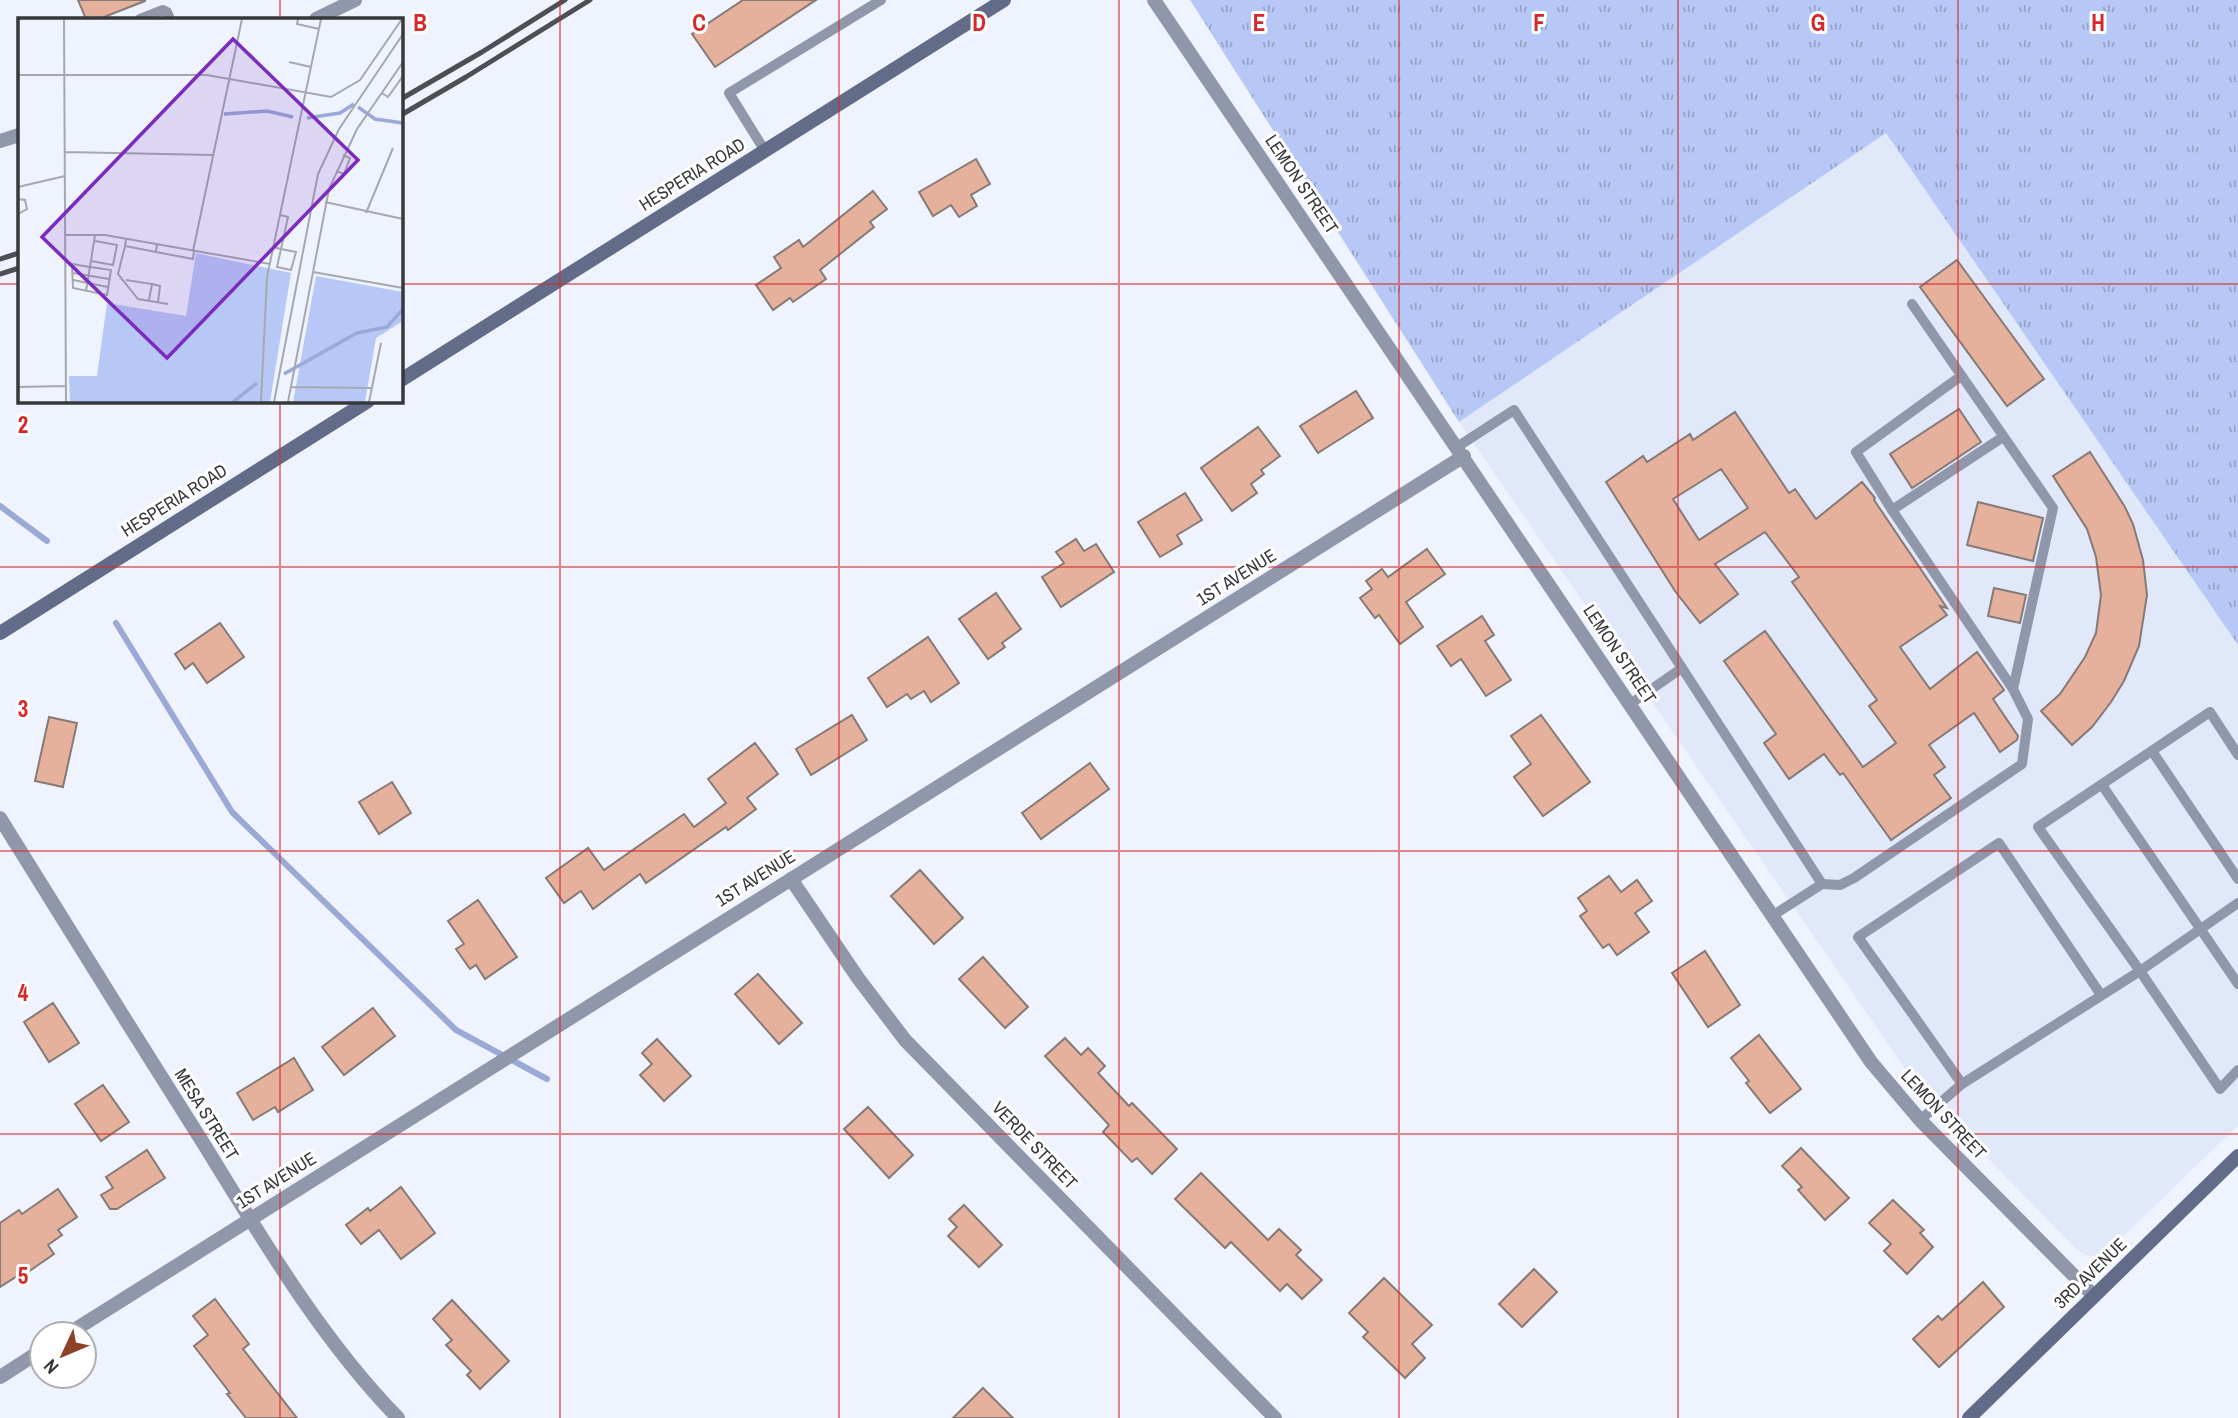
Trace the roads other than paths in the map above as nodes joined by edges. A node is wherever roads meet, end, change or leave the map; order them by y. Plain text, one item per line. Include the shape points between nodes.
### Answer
1 (355, 0) edge
2 (881, 0) edge
3 (1004, 0) edge
4 (1154, 0) edge
5 (983, 6) edge
6 (143, 18) edge
7 (170, 18) edge
8 (318, 18) edge
9 (18, 135) edge
10 (0, 141) edge
11 (765, 151) junction
12 (1912, 304) dead end
13 (1961, 376) junction
14 (402, 379) edge
15 (366, 402) edge
16 (2003, 437) junction
17 (1461, 451) junction
18 (1892, 510) junction
19 (0, 633) edge
20 (1682, 668) junction
21 (2013, 689) junction
22 (1630, 704) junction
23 (2152, 751) junction
24 (2238, 755) edge
25 (2102, 785) junction
26 (0, 818) edge
27 (791, 879) junction
28 (2238, 879) edge
29 (1822, 884) junction
30 (2238, 903) edge
31 (1772, 916) junction
32 (2201, 929) junction
33 (2140, 971) junction
34 (2238, 984) edge
35 (2101, 995) junction
36 (2238, 1070) edge
37 (1962, 1084) junction
38 (1920, 1120) junction
39 (2238, 1156) edge
40 (250, 1219) junction
41 (2094, 1296) junction
42 (90, 1320) edge
43 (28, 1359) edge
44 (0, 1377) edge
45 (398, 1418) edge
46 (1275, 1418) edge
47 (1969, 1418) edge

1 - 8 street
2 - 11 lane via 730,93
3 - 5 main road, HESPERIA ROAD
4 - 17 street, LEMON STREET
5 - 11 main road, HESPERIA ROAD
6 - 7 lane via 163,10
9 - 10 street
11 - 14 main road, HESPERIA ROAD
12 - 13 lane
13 - 16 lane
13 - 18 lane via 1856,452
15 - 19 main road, HESPERIA ROAD
16 - 18 lane
16 - 21 lane via 2053,508
17 - 20 lane via 1514,410
17 - 22 street, LEMON STREET
17 - 27 street, 1ST AVENUE
18 - 21 lane
20 - 22 lane
20 - 29 lane
21 - 29 lane via 2028,719 2022,764 1840,886
22 - 31 street, LEMON STREET
23 - 24 lane via 2210,712
23 - 25 lane
23 - 28 lane
25 - 32 lane
25 - 33 lane via 2038,827
26 - 40 street, MESA STREET
27 - 40 street, 1ST AVENUE
27 - 46 street, VERDE STREET via 905,1040
29 - 31 lane
30 - 32 lane
31 - 38 street, LEMON STREET via 1871,1062
32 - 33 lane
32 - 34 lane
33 - 35 lane
33 - 36 lane via 2220,1089
35 - 37 lane
35 - 37 lane via 1999,843 1858,937
37 - 38 lane
38 - 41 street, LEMON STREET
39 - 41 main road, 3RD AVENUE
40 - 42 street, 1ST AVENUE
40 - 45 street, MESA STREET via 349,1362
41 - 47 main road, 3RD AVENUE
43 - 44 street

